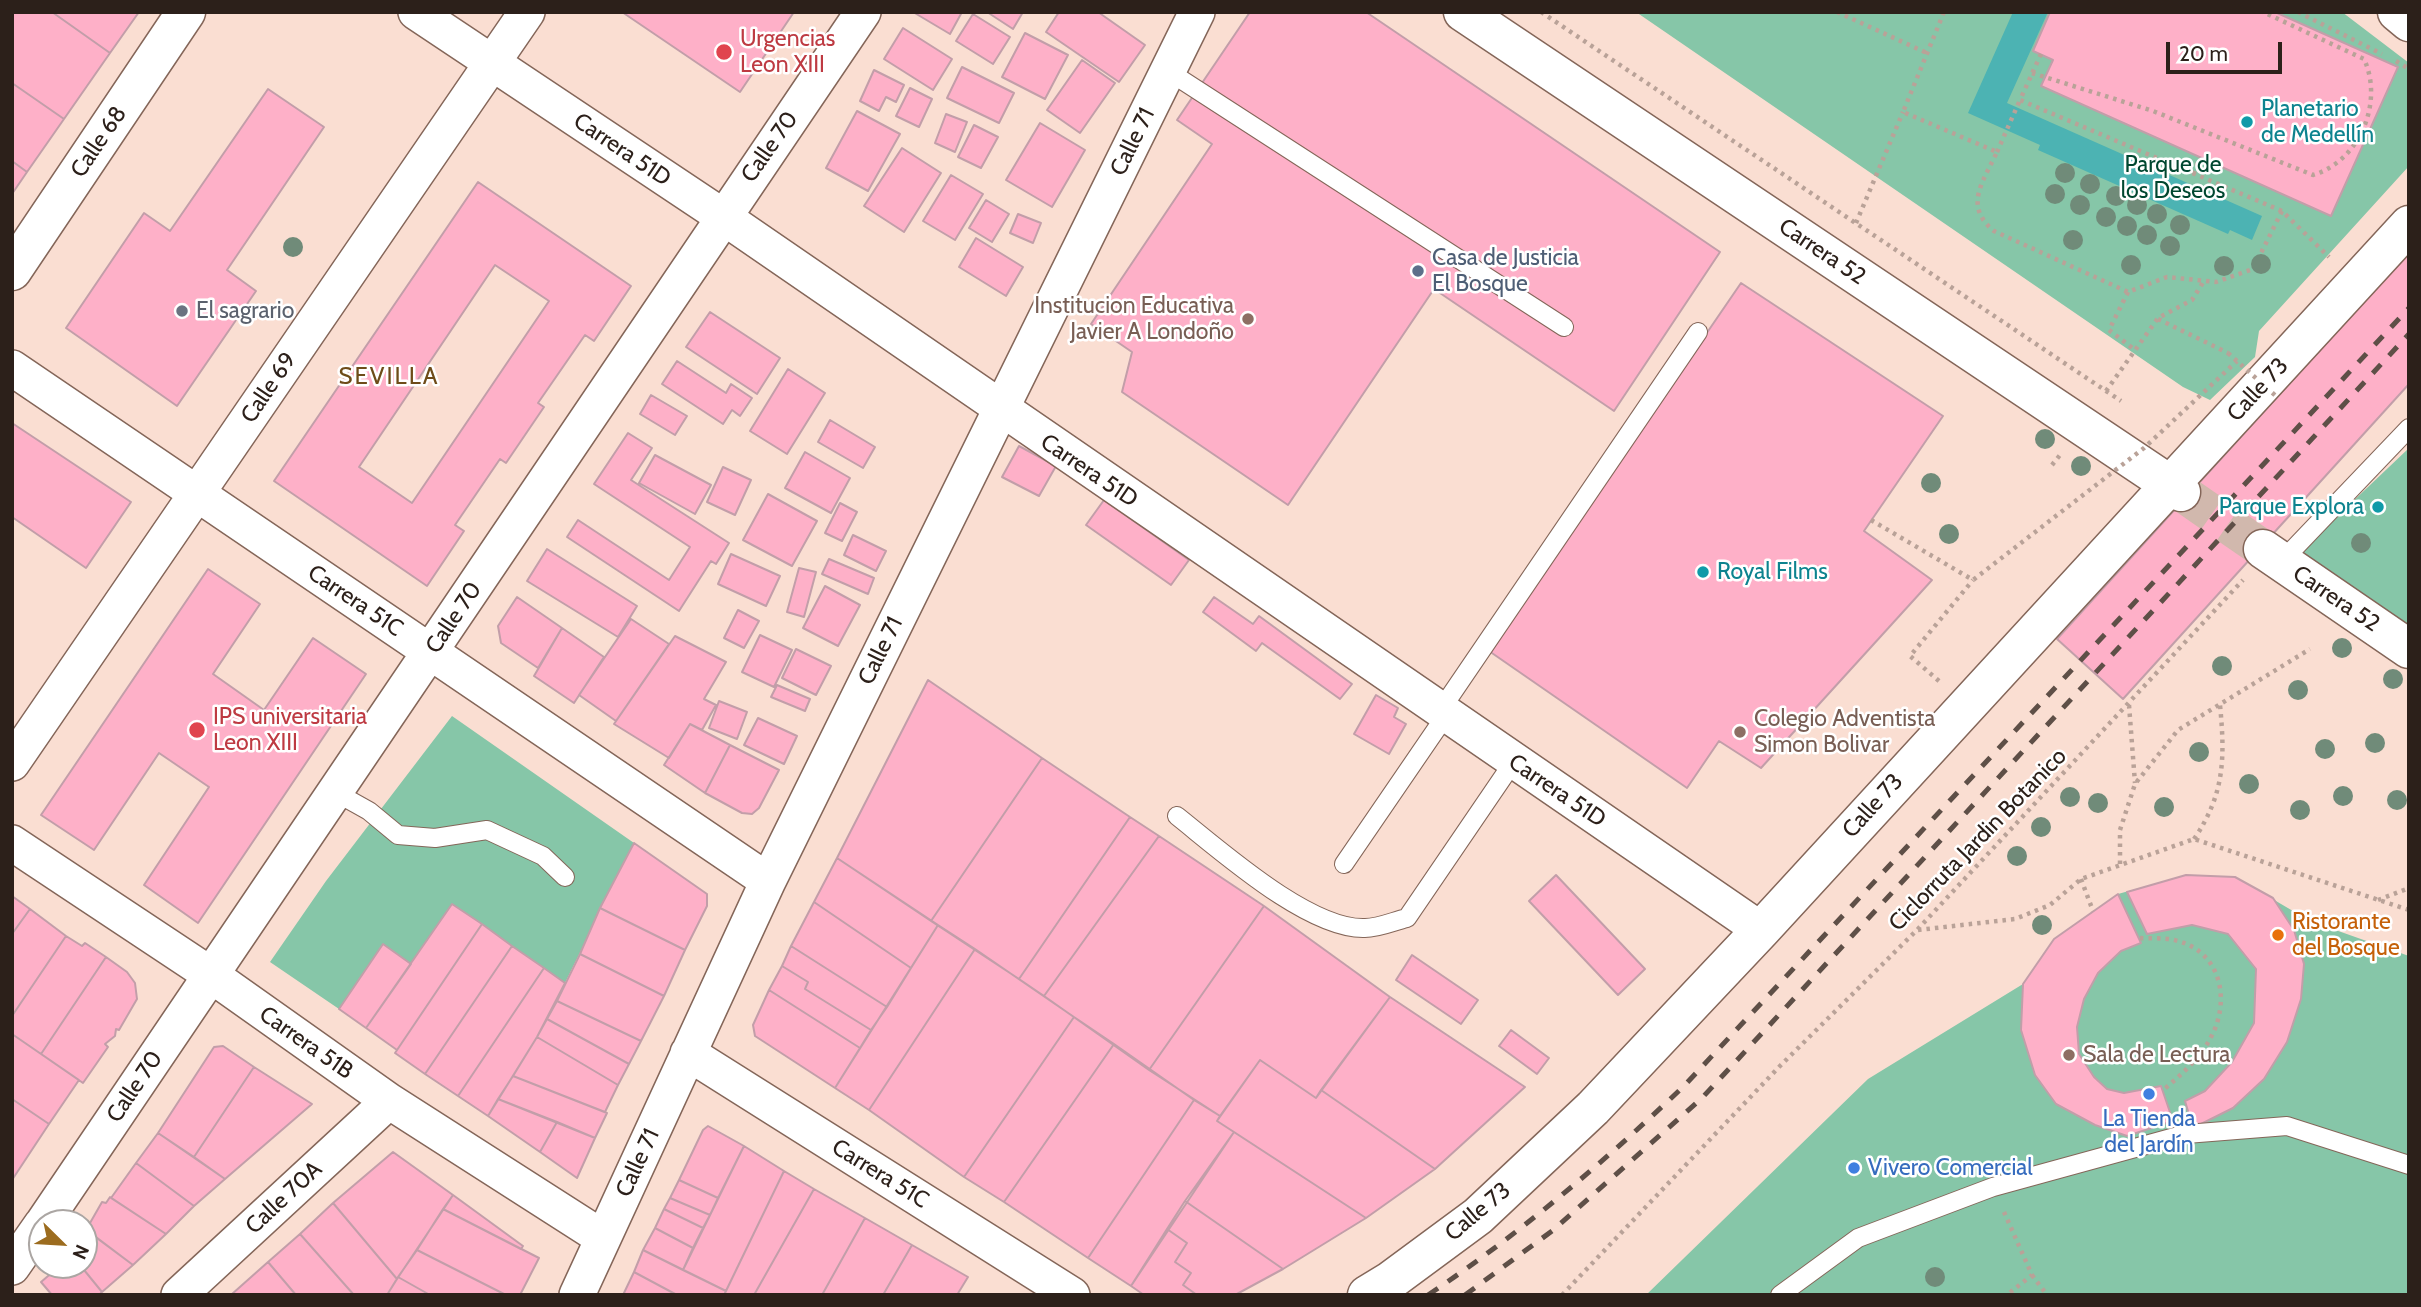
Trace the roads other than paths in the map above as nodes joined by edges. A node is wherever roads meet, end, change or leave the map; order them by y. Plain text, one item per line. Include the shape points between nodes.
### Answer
1 (186, 12) edge
2 (416, 12) edge
3 (527, 12) edge
4 (863, 12) edge
5 (1197, 12) edge
6 (1463, 12) edge
7 (2397, 12) edge
8 (2409, 22) edge
9 (492, 63) junction
10 (1168, 71) junction
11 (722, 216) junction
12 (2409, 225) edge
13 (12, 271) edge
14 (1564, 327) dead end
15 (1698, 332) dead end
16 (12, 368) edge
17 (1000, 410) junction
18 (2409, 428) edge
19 (2174, 488) junction
20 (197, 493) junction
21 (2271, 554) joint
22 (2409, 649) edge
23 (431, 652) junction
24 (1443, 713) junction
25 (1514, 761) junction
26 (12, 763) edge
27 (335, 792) junction
28 (1177, 816) dead end
29 (12, 843) edge
30 (1344, 864) dead end
31 (565, 877) dead end
32 (768, 881) junction
33 (1761, 930) junction
34 (211, 975) junction
35 (688, 1053) junction
36 (389, 1101) junction
37 (2409, 1165) edge
38 (52, 1209) edge
39 (603, 1238) junction
40 (28, 1244) edge
41 (12, 1268) edge
42 (178, 1295) edge
43 (577, 1295) edge
44 (1072, 1295) edge
45 (1367, 1295) edge
46 (1780, 1295) edge

1 - 13 street, Calle 68
2 - 9 street, Carrera 51D
3 - 9 street, Calle 69
4 - 11 street, Calle 70
5 - 10 street, Calle 71
6 - 19 street, Carrera 52
7 - 8 street
9 - 11 street, Carrera 51D
9 - 20 street, Calle 69
10 - 14 lane
10 - 17 street, Calle 71
11 - 17 street, Carrera 51D
11 - 23 street, Calle 70
12 - 19 street, Calle 73
15 - 24 lane
16 - 20 street, Carrera 51C
17 - 24 street, Carrera 51D
17 - 32 street, Calle 71
18 - 21 lane
19 - 33 street, Calle 73
20 - 23 street, Carrera 51C
20 - 26 street, Calle 69
21 - 22 street, Carrera 52
23 - 27 street, Calle 70
23 - 32 street, Carrera 51C
24 - 25 street, Carrera 51D
24 - 30 lane
25 - 28 lane via 1407,918 1368,929 1328,922 1297,904
25 - 33 street, Carrera 51D
27 - 31 lane via 398,835 435,838 487,830 543,856
27 - 34 street, Calle 70
29 - 34 street, Carrera 51B
32 - 35 street, Calle 71
33 - 45 street, Calle 73 via 1593,1108 1478,1216
34 - 36 street, Carrera 51B
34 - 38 street, Calle 70
35 - 39 street, Calle 71
35 - 44 street, Carrera 51C
36 - 39 street, Carrera 51B
36 - 42 street, Calle 70A
37 - 46 lane via 2287,1126 2186,1134 1993,1187 1858,1238
39 - 43 street, Calle 71
40 - 41 street, Calle 70

